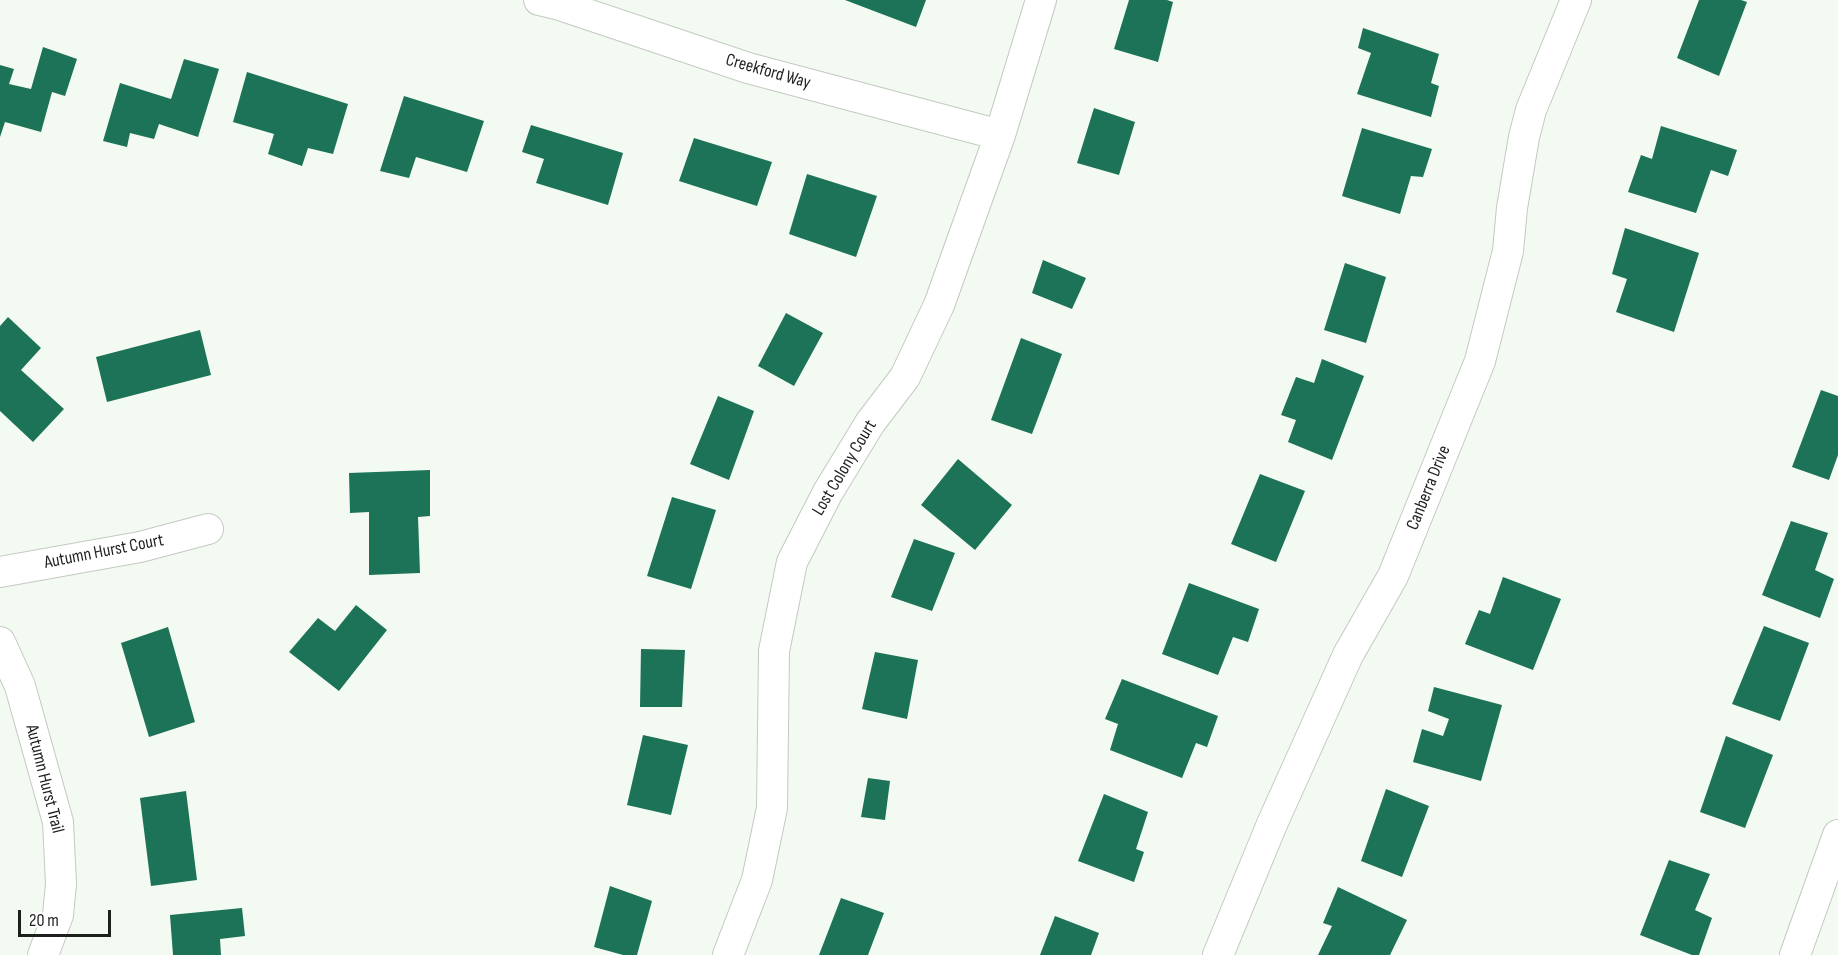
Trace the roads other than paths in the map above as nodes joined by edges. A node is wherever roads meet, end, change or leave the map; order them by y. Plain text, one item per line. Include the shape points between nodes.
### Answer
1 (539, 0) edge
2 (1041, 0) edge
3 (1576, 0) edge
4 (1000, 135) junction
5 (208, 529) dead end
6 (0, 572) edge
7 (0, 642) edge
8 (1838, 835) edge
9 (43, 955) edge
10 (728, 955) edge
11 (1218, 955) edge
12 (1795, 955) edge

1 - 4 street, Creekford Way via 748,68
2 - 4 street, Lost Colony Court
3 - 11 street, Canberra Drive via 1524,137 1508,251 1480,361 1393,576 1348,655
4 - 10 street, Lost Colony Court via 939,305 905,377 870,423 792,562 774,651 772,808 757,880
5 - 6 street, Autumn Hurst Court via 140,547
7 - 9 street, Autumn Hurst Trail via 20,686 58,822 58,915
8 - 12 street

